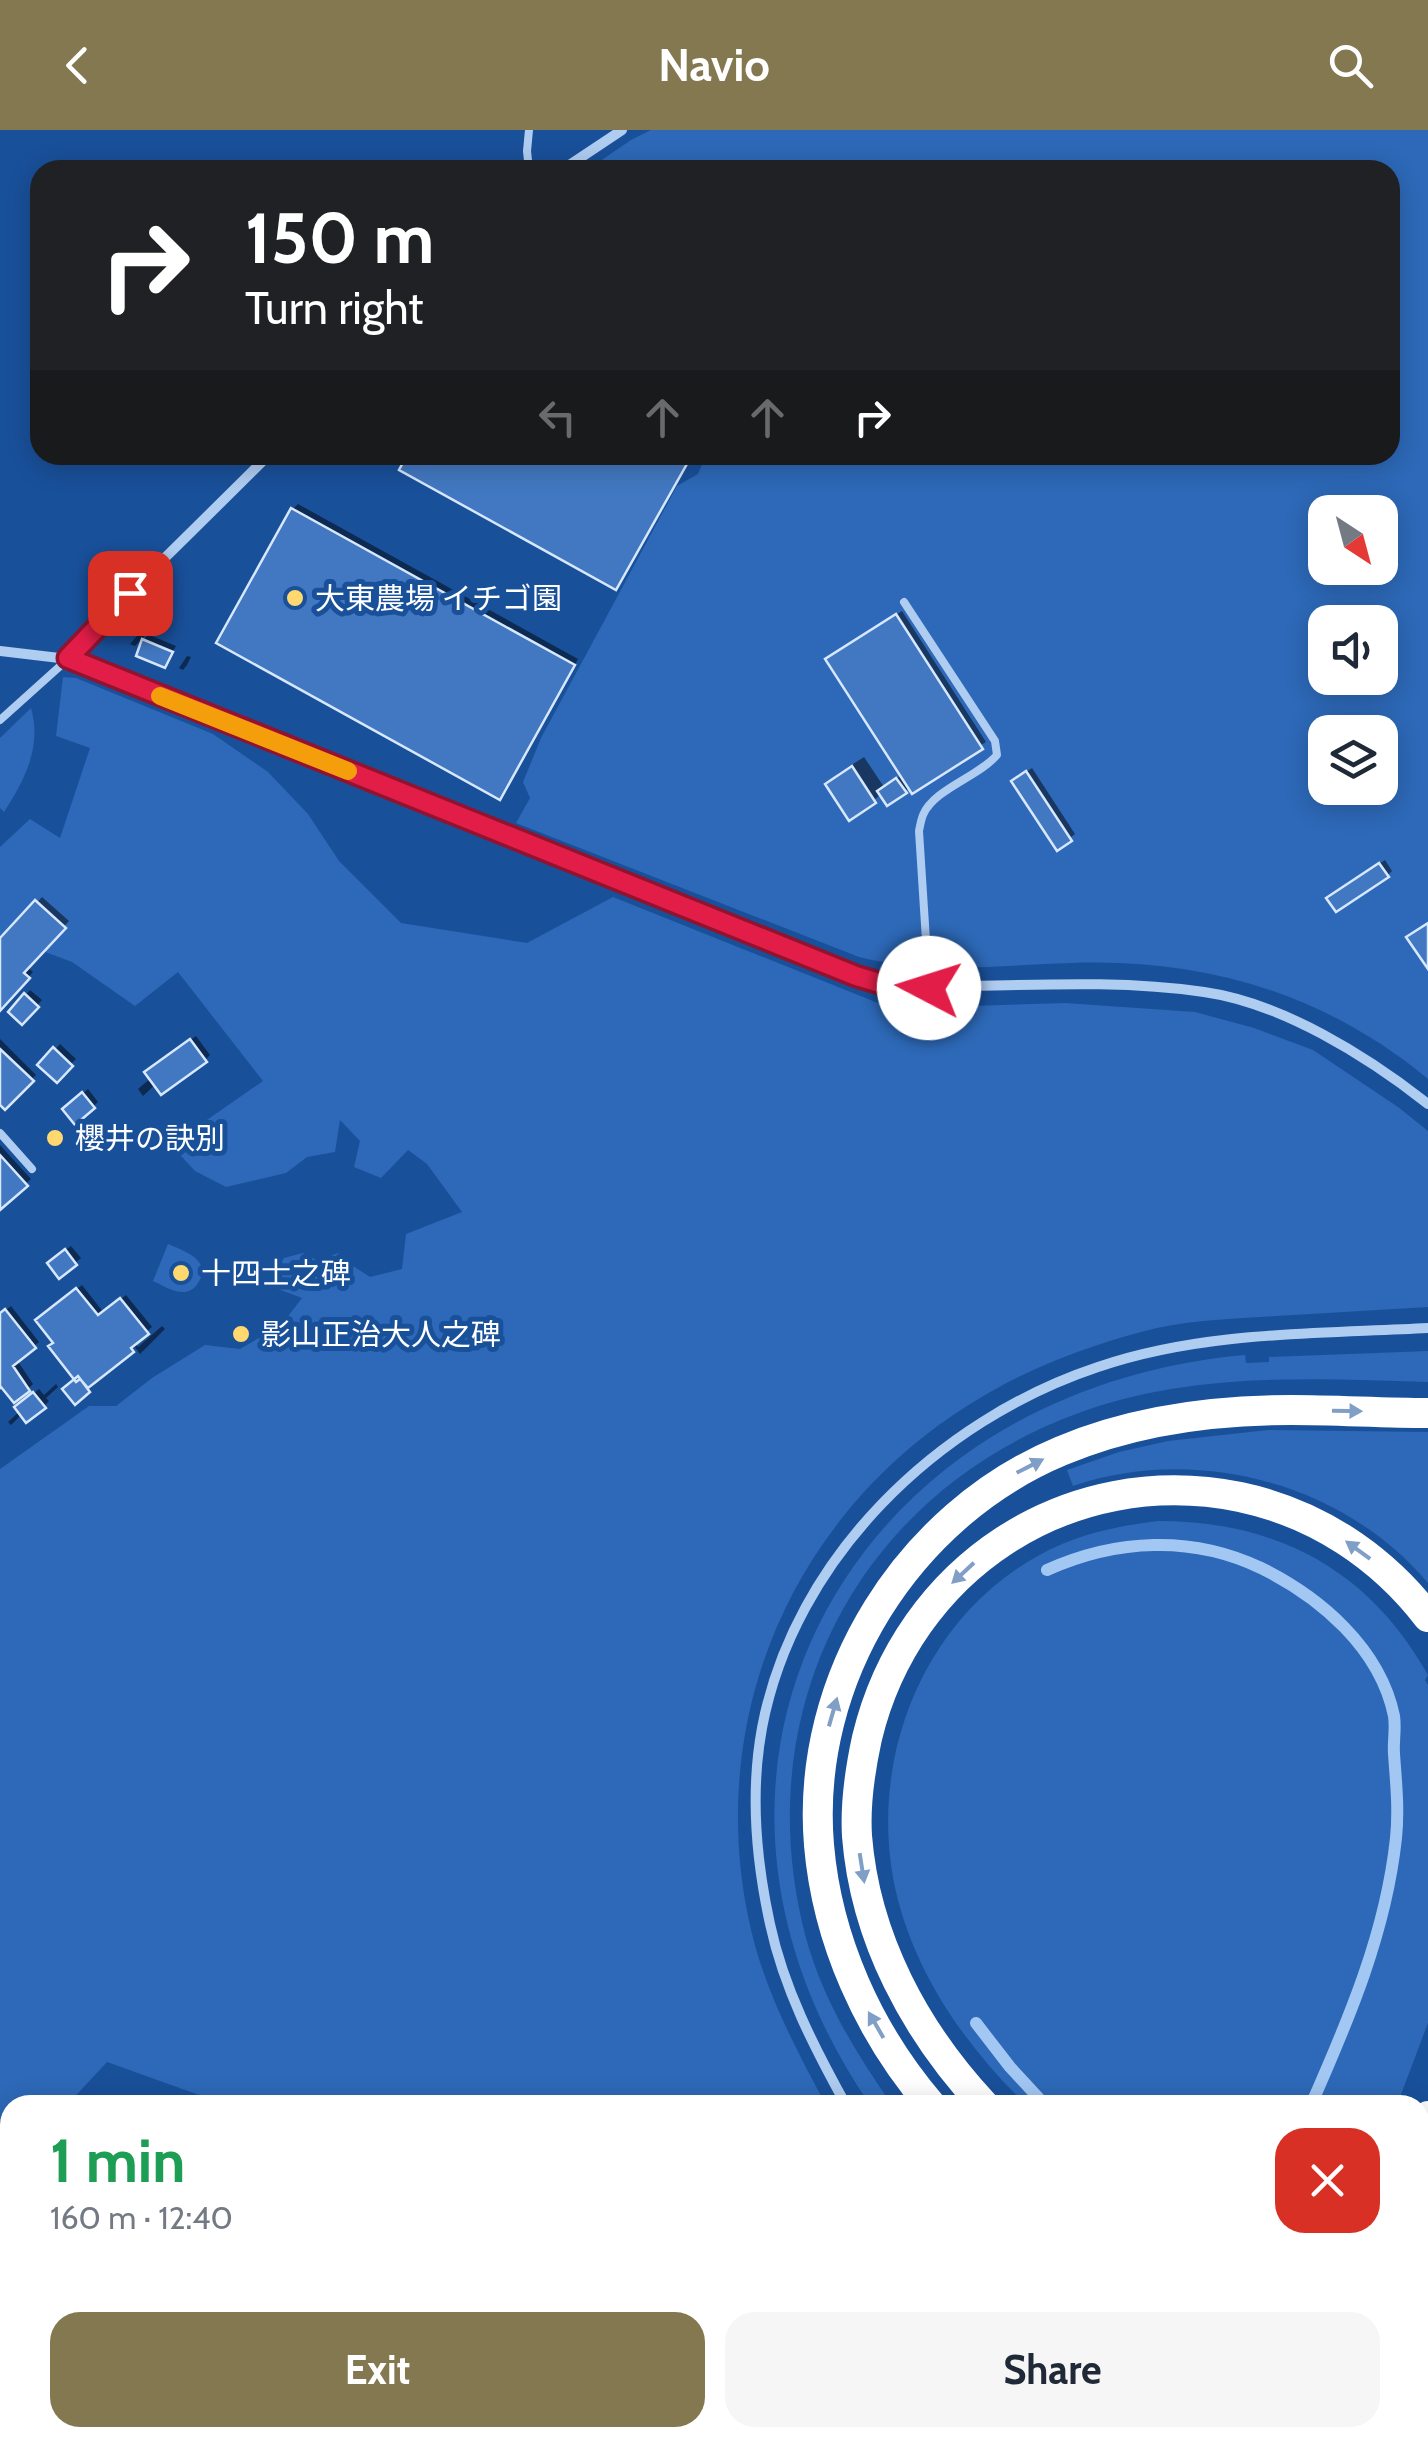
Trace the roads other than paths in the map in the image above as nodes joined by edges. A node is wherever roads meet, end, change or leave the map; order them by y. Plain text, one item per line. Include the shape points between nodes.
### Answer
1 (529, 130) edge
2 (622, 130) edge
3 (527, 160) edge
4 (577, 160) edge
5 (259, 465) edge
6 (904, 602) dead end
7 (0, 651) edge
8 (68, 658) junction
9 (0, 720) edge
10 (929, 988) junction
11 (1428, 1104) edge
12 (0, 1133) edge
13 (32, 1169) dead end
14 (1428, 1328) edge
15 (1428, 1413) edge
16 (1428, 1617) edge
17 (841, 2095) edge
18 (925, 2095) edge
19 (976, 2095) edge

1 - 3 lane
2 - 4 street
5 - 8 street
6 - 10 lane via 995,741 997,755 923,815
7 - 8 street
8 - 9 lane
8 - 10 street via 856,976
10 - 11 street via 1088,984 1206,992 1342,1044
12 - 13 lane
14 - 17 street via 1192,1343 1096,1367 972,1427 893,1492 849,1541 806,1610 775,1678 761,1732 756,1805 762,1885 780,1966
18 -> 15 highway via 882,2036 847,1964 832,1923 819,1844 821,1768 834,1704 859,1641 896,1579 990,1489 1095,1439 1247,1411
16 -> 19 highway via 1390,1575 1329,1530 1260,1501 1184,1490 1109,1496 1054,1514 1003,1540 946,1588 883,1685 862,1758 857,1833 868,1905 896,1980 938,2050

